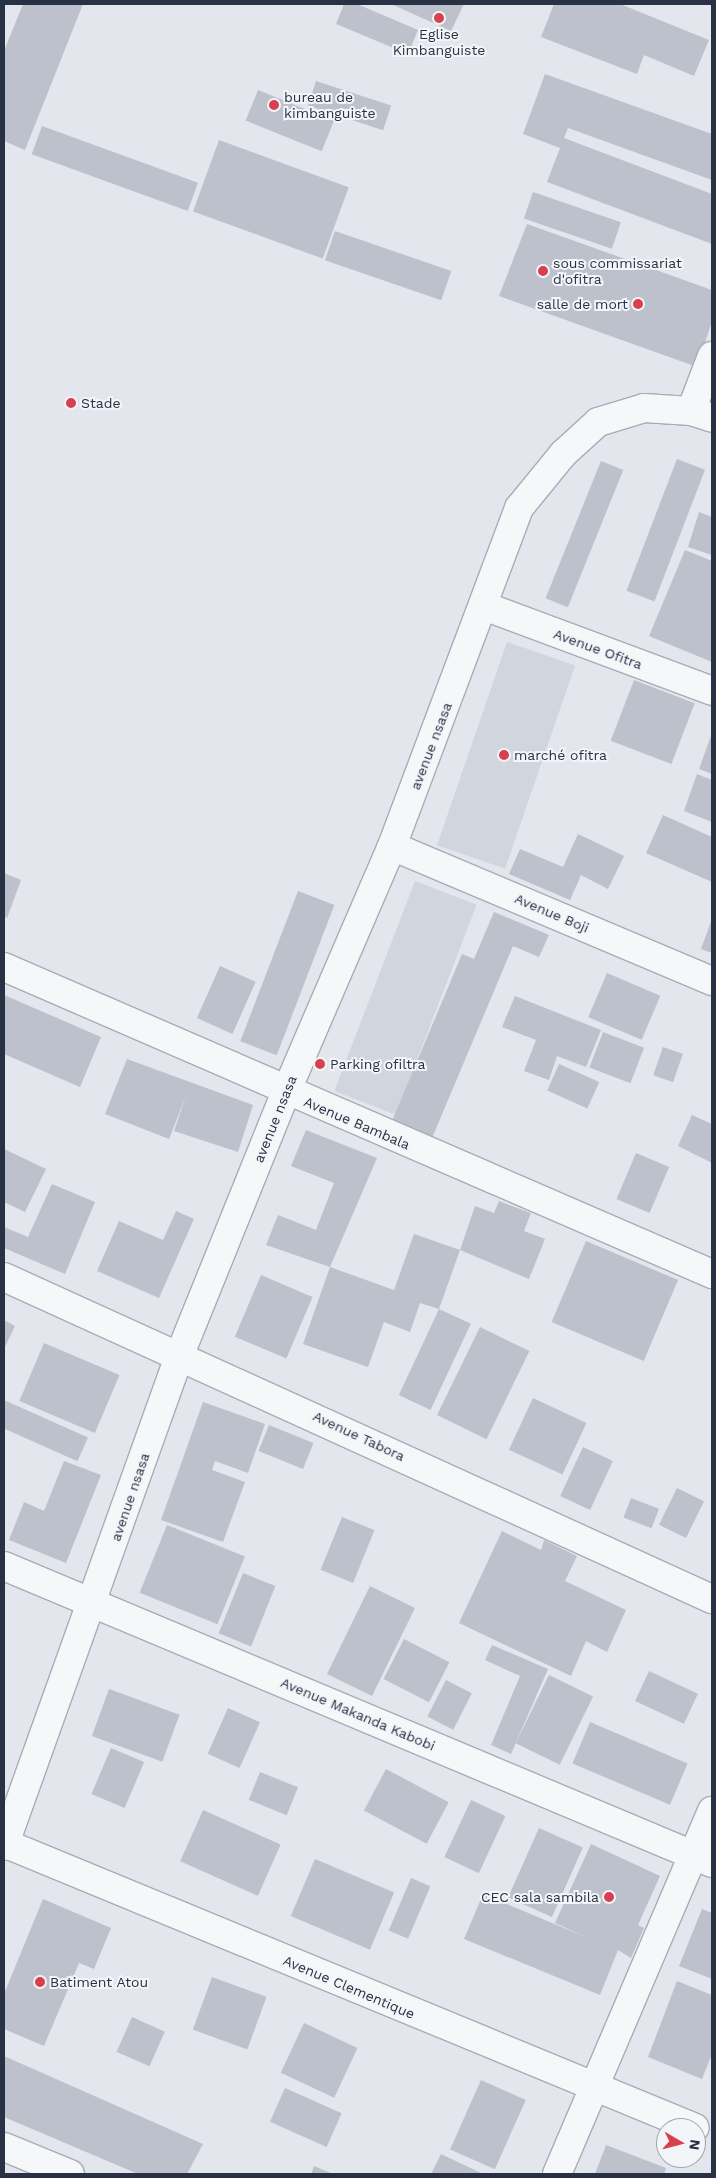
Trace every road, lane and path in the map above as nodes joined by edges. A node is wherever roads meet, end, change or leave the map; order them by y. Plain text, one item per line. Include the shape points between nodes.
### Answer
1 (712, 356) edge
2 (702, 414) edge
3 (484, 606) junction
4 (712, 691) edge
5 (392, 846) junction
6 (4, 967) edge
7 (712, 981) edge
8 (286, 1092) junction
9 (712, 1274) edge
10 (4, 1277) edge
11 (180, 1354) junction
12 (4, 1566) edge
13 (712, 1599) edge
14 (93, 1603) junction
15 (712, 1811) edge
16 (4, 1844) edge
17 (703, 1859) edge
18 (594, 2089) junction
19 (669, 2118) edge
20 (4, 2147) edge
21 (70, 2174) edge
22 (557, 2174) edge

1 - 2 street
2 - 3 street, avenue nsasa via 644,408 598,422 563,454 519,508
3 - 4 street, Avenue Ofitra
3 - 5 street, avenue nsasa
5 - 7 street, Avenue Boji
5 - 8 street, avenue nsasa
6 - 8 street, Avenue Bambala
8 - 9 street, Avenue Bambala
8 - 11 street, avenue nsasa
10 - 11 street, Avenue Tabora
11 - 13 street, Avenue Tabora
11 - 14 street, avenue nsasa
12 - 14 street, Avenue Makanda Kabobi
14 - 16 street, avenue nsasa
14 - 17 street, Avenue Makanda Kabobi
15 - 17 street
16 - 18 street, Avenue Clementique
17 - 18 street
18 - 19 street, Avenue Clementique
18 - 22 street
20 - 21 street

